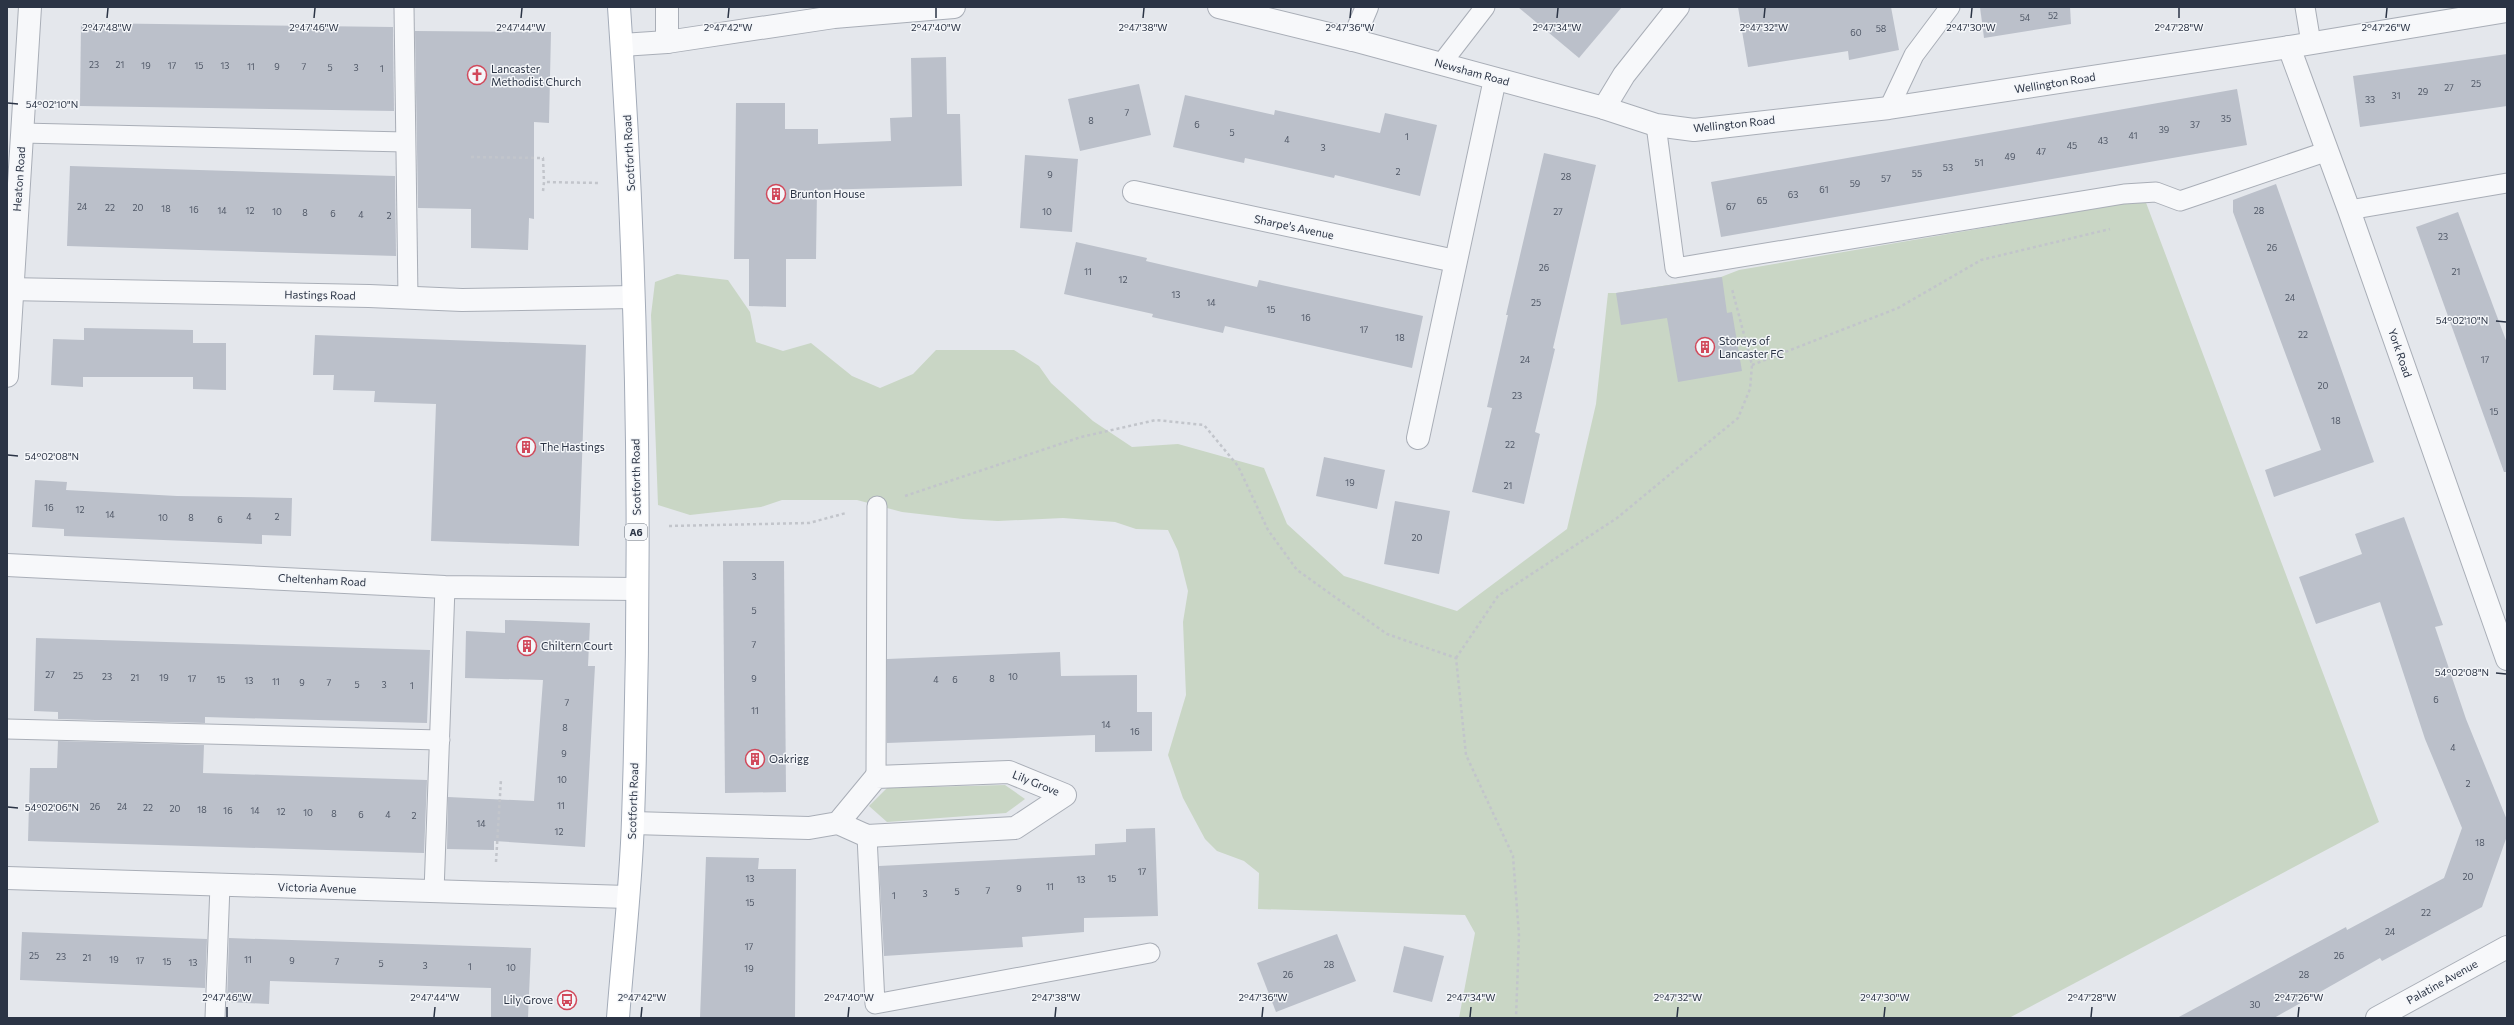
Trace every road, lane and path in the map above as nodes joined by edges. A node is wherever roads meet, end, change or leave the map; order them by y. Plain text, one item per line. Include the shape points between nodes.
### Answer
1 (30, 7) edge
2 (404, 7) edge
3 (619, 7) edge
4 (667, 7) edge
5 (954, 7) edge
6 (1219, 7) edge
7 (1367, 7) edge
8 (1485, 7) edge
9 (1678, 7) edge
10 (1950, 7) edge
11 (2305, 7) edge
12 (2507, 11) edge
13 (1353, 40) junction
14 (667, 42) junction
15 (2311, 43) junction
16 (622, 45) junction
17 (2289, 48) junction
18 (1441, 64) junction
19 (1495, 79) junction
20 (1604, 108) junction
21 (1889, 108) junction
22 (1656, 124) junction
23 (22, 133) junction
24 (405, 142) junction
25 (2328, 151) junction
26 (471, 157) dead end
27 (544, 182) junction
28 (2507, 183) edge
29 (631, 184) junction
30 (544, 191) dead end
31 (1134, 192) dead end
32 (2349, 210) junction
33 (2113, 228) dead end
34 (1724, 260) junction
35 (1455, 262) junction
36 (10, 289) edge
37 (633, 297) junction
38 (408, 298) junction
39 (1752, 365) junction
40 (7, 376) edge
41 (1418, 438) dead end
42 (877, 506) junction
43 (636, 527) junction
44 (7, 565) edge
45 (445, 587) junction
46 (637, 589) junction
47 (1456, 658) junction
48 (2507, 659) edge
49 (7, 729) edge
50 (440, 740) junction
51 (876, 777) junction
52 (501, 779) dead end
53 (633, 822) junction
54 (838, 823) junction
55 (867, 836) junction
56 (7, 878) edge
57 (220, 885) junction
58 (434, 892) junction
59 (494, 894) junction
60 (627, 897) junction
61 (2507, 947) edge
62 (1150, 953) dead end
63 (215, 1018) edge
64 (618, 1018) edge
65 (1516, 1018) edge
66 (2377, 1018) edge

1 - 23 street, Heaton Road
2 - 24 lane
3 - 16 main road, Scotforth Road / A6
4 - 14 street
5 - 14 street via 834,17
6 - 13 street, Newsham Road
7 - 13 street
8 - 18 lane
9 - 20 street via 1624,75
10 - 21 lane via 1914,55
11 - 15 lane
12 - 15 street, Wellington Road
13 - 18 street, Newsham Road
14 - 16 street
15 - 17 street, Wellington Road
16 - 29 main road, Scotforth Road / A6
17 - 21 street, Wellington Road
17 - 25 street, York Road
18 - 19 street, Newsham Road
19 - 20 street, Newsham Road
19 - 35 street
20 - 22 street, Wellington Road
21 - 22 street, Wellington Road via 1694,130
22 - 34 lane via 1675,268
23 - 24 lane
23 - 36 street, Heaton Road
24 - 38 lane
25 - 32 street, York Road
25 - 34 lane via 2180,201 2156,192 2124,194
26 - 27 path via 543,158
27 - 29 path
27 - 30 path
28 - 32 lane
29 - 37 main road, Scotforth Road / A6
31 - 35 street, Sharpe's Avenue
32 - 48 street, York Road
33 - 39 path via 1981,260 1898,308
34 - 39 path
35 - 41 street
36 - 38 street, Hastings Road
36 - 40 street, Heaton Road
37 - 38 street, Hastings Road via 462,300
37 - 43 main road, Scotforth Road / A6
39 - 47 path via 1750,389 1738,418 1617,518 1498,596
42 - 43 path via 809,523
42 - 47 path via 1081,437 1156,420 1204,424 1238,466 1268,530 1297,570 1388,634
42 - 51 lane
43 - 46 main road, Scotforth Road / A6
44 - 45 street, Cheltenham Road
45 - 46 street, Cheltenham Road
45 - 50 lane via 447,692
46 - 53 main road, Scotforth Road / A6
47 - 65 path via 1466,755 1513,856 1519,935
49 - 50 lane
50 - 58 lane
51 - 54 street
51 - 55 street, Lily Grove via 1009,772 1065,795 1015,828
52 - 59 path
53 - 54 street via 809,828
53 - 60 main road, Scotforth Road / A6
54 - 55 street, Lily Grove
55 - 62 lane via 875,1004
56 - 57 street, Victoria Avenue
57 - 58 street, Victoria Avenue
57 - 63 lane
58 - 59 street, Victoria Avenue
59 - 60 street, Victoria Avenue
60 - 64 main road, Scotforth Road / A6
61 - 66 street, Palatine Avenue

